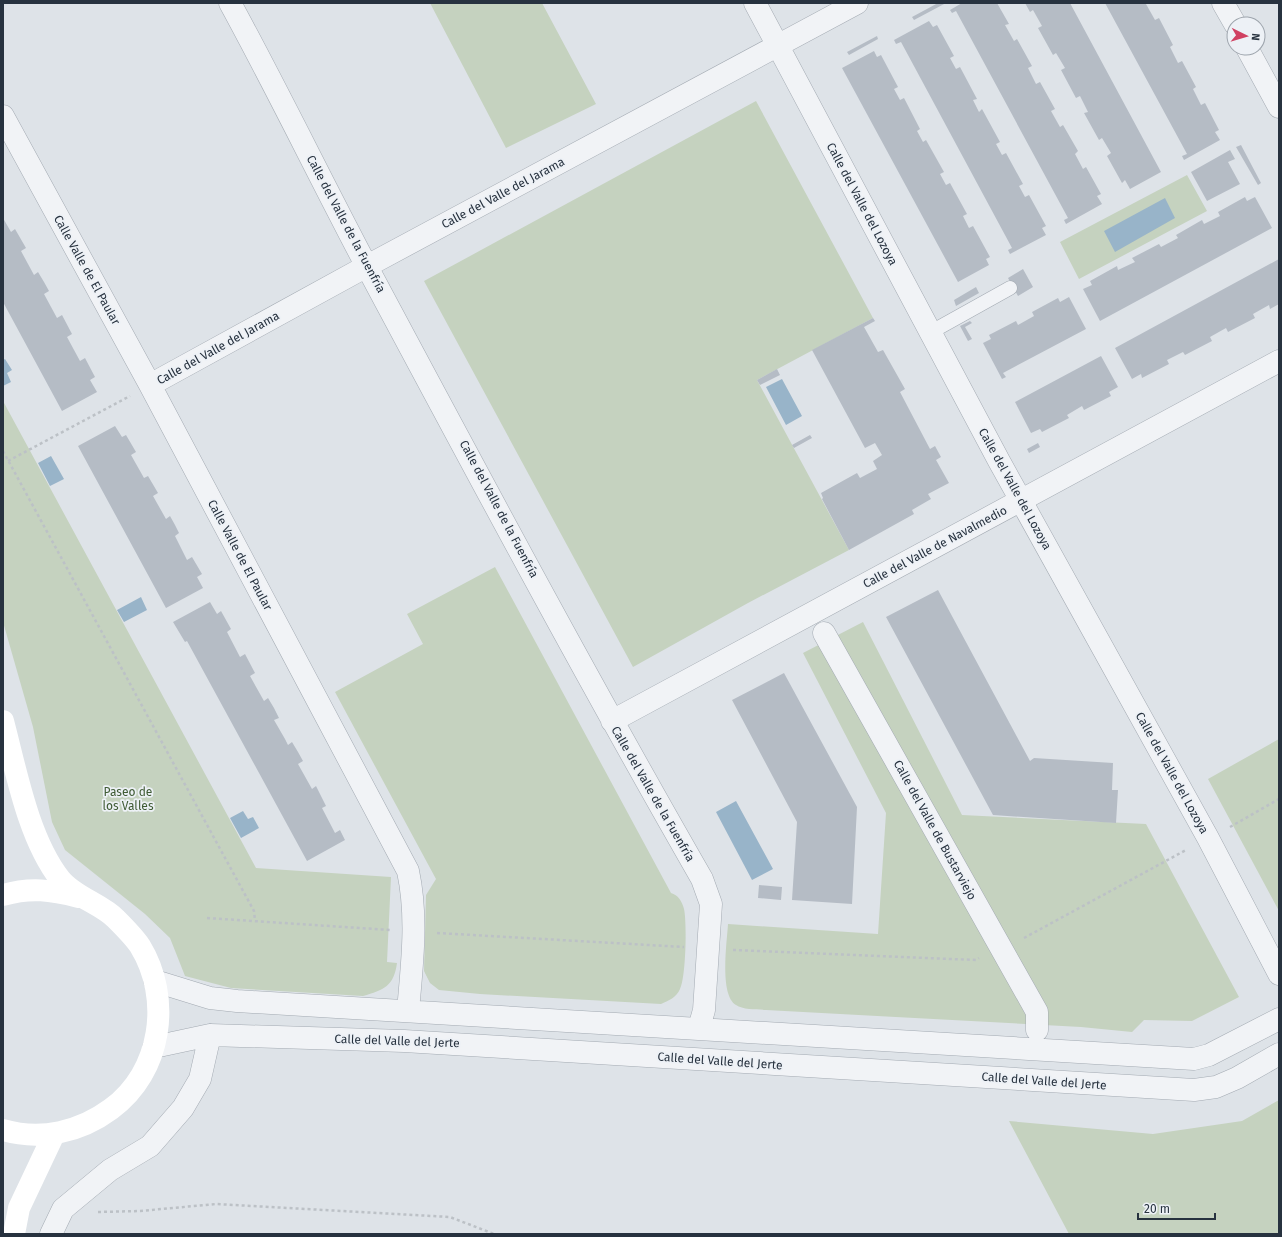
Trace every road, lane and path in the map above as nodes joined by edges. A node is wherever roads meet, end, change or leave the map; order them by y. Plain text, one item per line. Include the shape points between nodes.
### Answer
1 (230, 3) edge
2 (754, 3) edge
3 (857, 3) edge
4 (1223, 3) edge
5 (1230, 16) edge
6 (778, 46) junction
7 (1251, 56) edge
8 (1279, 107) edge
9 (3, 116) edge
10 (367, 266) junction
11 (1010, 288) dead end
12 (931, 332) junction
13 (1279, 361) edge
14 (150, 385) junction
15 (3, 451) edge
16 (8, 461) junction
17 (1021, 501) junction
18 (824, 633) dead end
19 (3, 721) edge
20 (612, 721) junction
21 (1279, 799) edge
22 (1208, 838) junction
23 (3, 895) edge
24 (82, 898) junction
25 (207, 918) dead end
26 (254, 921) junction
27 (415, 932) junction
28 (709, 949) junction
29 (1002, 949) junction
30 (1279, 974) edge
31 (155, 981) junction
32 (408, 1011) junction
33 (1279, 1019) edge
34 (699, 1028) junction
35 (1037, 1030) dead end
36 (210, 1034) junction
37 (154, 1047) junction
38 (1279, 1054) edge
39 (3, 1130) edge
40 (54, 1134) junction
41 (63, 1209) junction
42 (14, 1234) edge
43 (51, 1234) edge
44 (494, 1234) edge

1 - 10 street, Calle del Valle de la Fuenfría
2 - 6 street, Calle del Valle del Lozoya
3 - 6 street, Calle del Valle del Jarama
4 - 5 street
6 - 10 street, Calle del Valle del Jarama
6 - 12 street, Calle del Valle del Lozoya
7 - 8 street
9 - 14 street, Calle Valle de El Paular
10 - 14 street, Calle del Valle del Jarama
10 - 20 street, Calle del Valle de la Fuenfría
11 - 12 lane
12 - 17 street, Calle del Valle del Lozoya
13 - 17 street, Calle del Valle de Navalmedio
14 - 16 path
14 - 27 street, Calle Valle de El Paular via 408,871 413,893
15 - 16 path
16 - 26 path via 254,911
17 - 20 street, Calle del Valle de Navalmedio
17 - 22 street, Calle del Valle del Lozoya
18 - 29 street, Calle del Valle de Bustarviejo
19 - 24 main road via 24,800 42,849 60,880
20 - 28 street, Calle del Valle de la Fuenfría via 702,880 710,904
21 - 22 path
22 - 29 path
22 - 30 street, Calle del Valle del Lozoya
23 - 24 main road via 19,891 51,890
24 - 31 main road via 114,917 140,946
25 - 26 path
26 - 27 path
27 - 28 path
27 - 32 street, Calle Valle de El Paular
28 - 29 path via 976,960
28 - 34 street, Calle del Valle de la Fuenfría via 704,1010
29 - 35 street, Calle del Valle de Bustarviejo via 1037,1012
31 - 32 street via 210,998
31 - 37 main road via 159,1025
32 - 34 street
33 - 34 street via 1209,1055 1194,1059
36 - 37 street, Calle del Valle del Jerte
36 - 38 street, Calle del Valle del Jerte via 464,1044 1194,1090 1223,1084
36 - 41 street via 200,1079 183,1108 150,1146 110,1170
37 - 40 main road via 146,1069 117,1105 77,1128
39 - 40 main road via 29,1135
40 - 42 main road via 19,1208
41 - 43 street
41 - 44 path via 86,1212 140,1211 216,1204 450,1217

